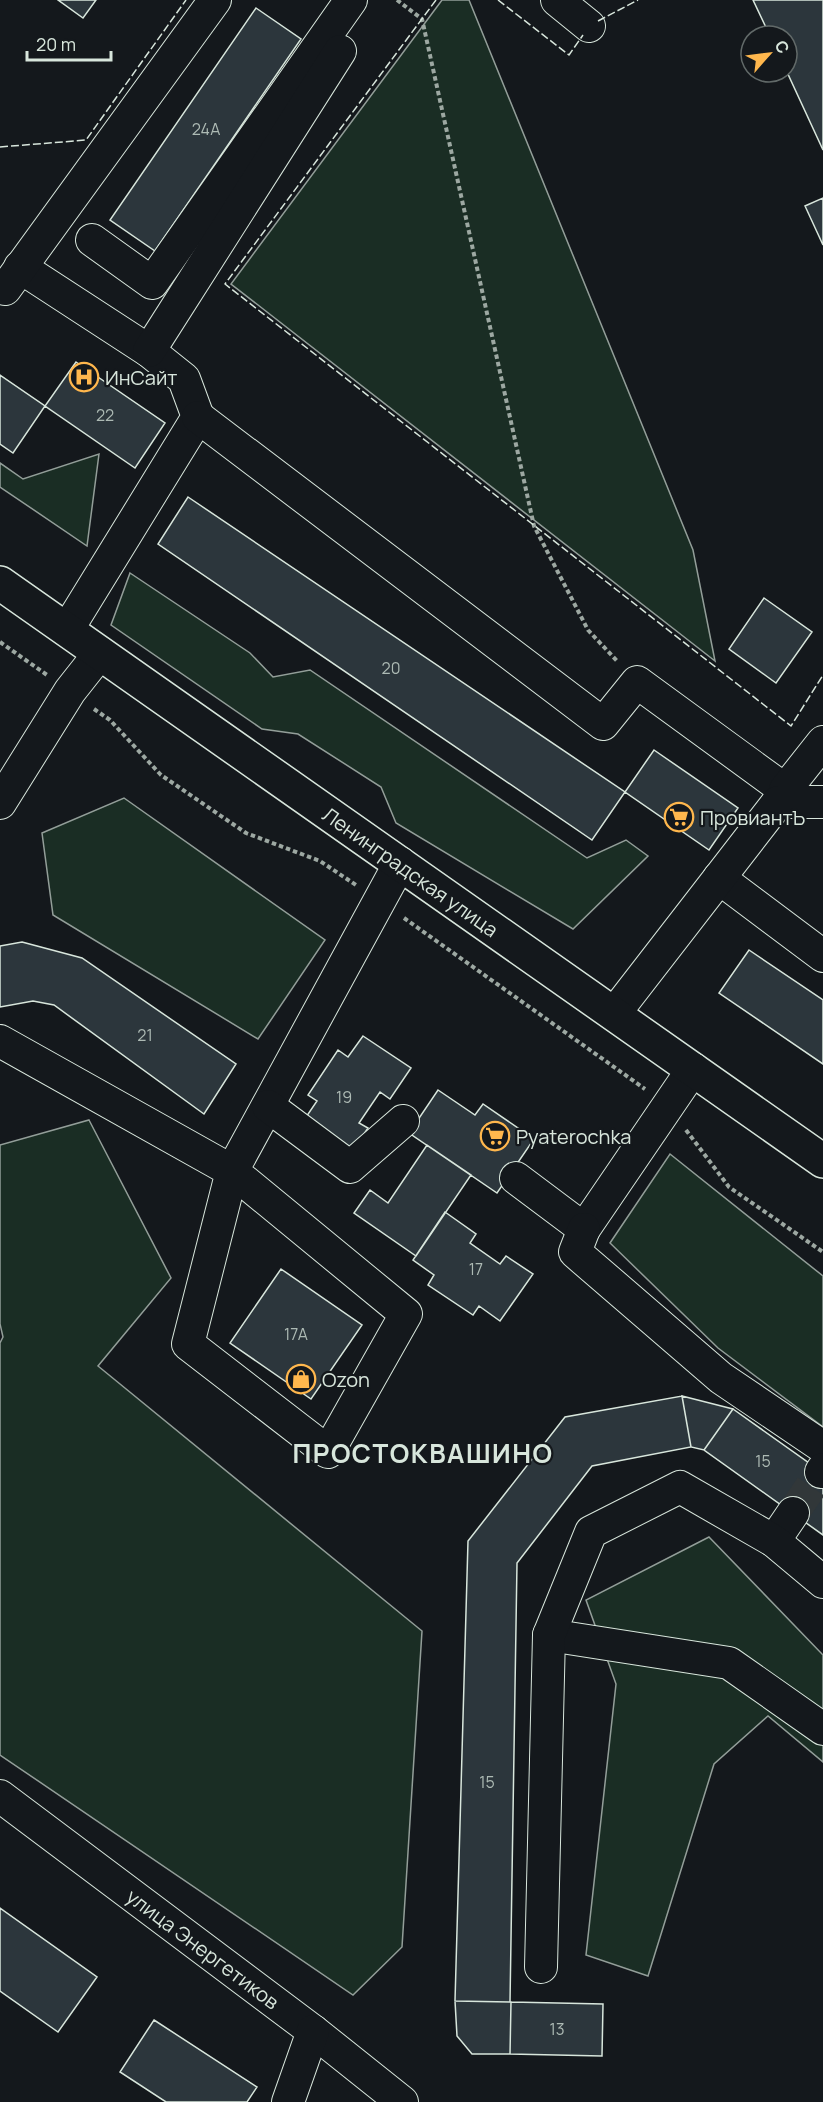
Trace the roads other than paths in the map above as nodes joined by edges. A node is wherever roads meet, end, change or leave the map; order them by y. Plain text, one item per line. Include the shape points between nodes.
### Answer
1 (215, 0) edge
2 (557, 0) edge
3 (358, 3) edge
4 (589, 26) dead end
5 (92, 240) dead end
6 (10, 276) edge
7 (149, 351) junction
8 (198, 417) junction
9 (0, 583) edge
10 (67, 630) junction
11 (100, 653) junction
12 (823, 742) edge
13 (782, 796) junction
14 (823, 802) edge
15 (0, 803) edge
16 (400, 863) junction
17 (719, 878) junction
18 (823, 956) edge
19 (614, 1014) junction
20 (0, 1041) edge
21 (693, 1069) junction
22 (268, 1106) junction
23 (403, 1121) dead end
24 (823, 1161) edge
25 (232, 1171) junction
26 (516, 1178) dead end
27 (584, 1229) junction
28 (823, 1463) edge
29 (793, 1513) tunnel mouth
30 (774, 1541) junction
31 (823, 1582) edge
32 (549, 1635) junction
33 (823, 1729) edge
34 (0, 1797) edge
35 (541, 1967) dead end
36 (313, 2031) junction
37 (288, 2102) edge
38 (402, 2102) edge

1 - 6 street
2 - 4 street
3 - 5 street via 152,283
3 - 7 street
6 - 7 street
7 - 8 street via 184,380
8 - 10 street
8 - 13 street via 603,724 637,682
9 - 10 main road, Ленинградская улица
10 - 11 main road, Ленинградская улица
11 - 15 street via 70,691
11 - 16 main road, Ленинградская улица
12 - 13 street
13 - 14 street
13 - 17 street
16 - 19 main road, Ленинградская улица
16 - 22 street
17 - 18 street
17 - 19 street
19 - 21 main road, Ленинградская улица
20 - 25 street
21 - 24 main road, Ленинградская улица
21 - 27 street
22 - 23 street via 350,1167
22 - 25 street
25 - 25 street via 406,1314 328,1452 188,1344
26 - 27 street
27 - 28 street via 575,1252
29 - 30 street
30 - 31 street
30 - 32 street via 680,1488 591,1532
32 - 33 street via 729,1663
32 - 35 street
34 - 36 street, улица Энергетиков
36 - 37 street
36 - 38 street, улица Энергетиков

